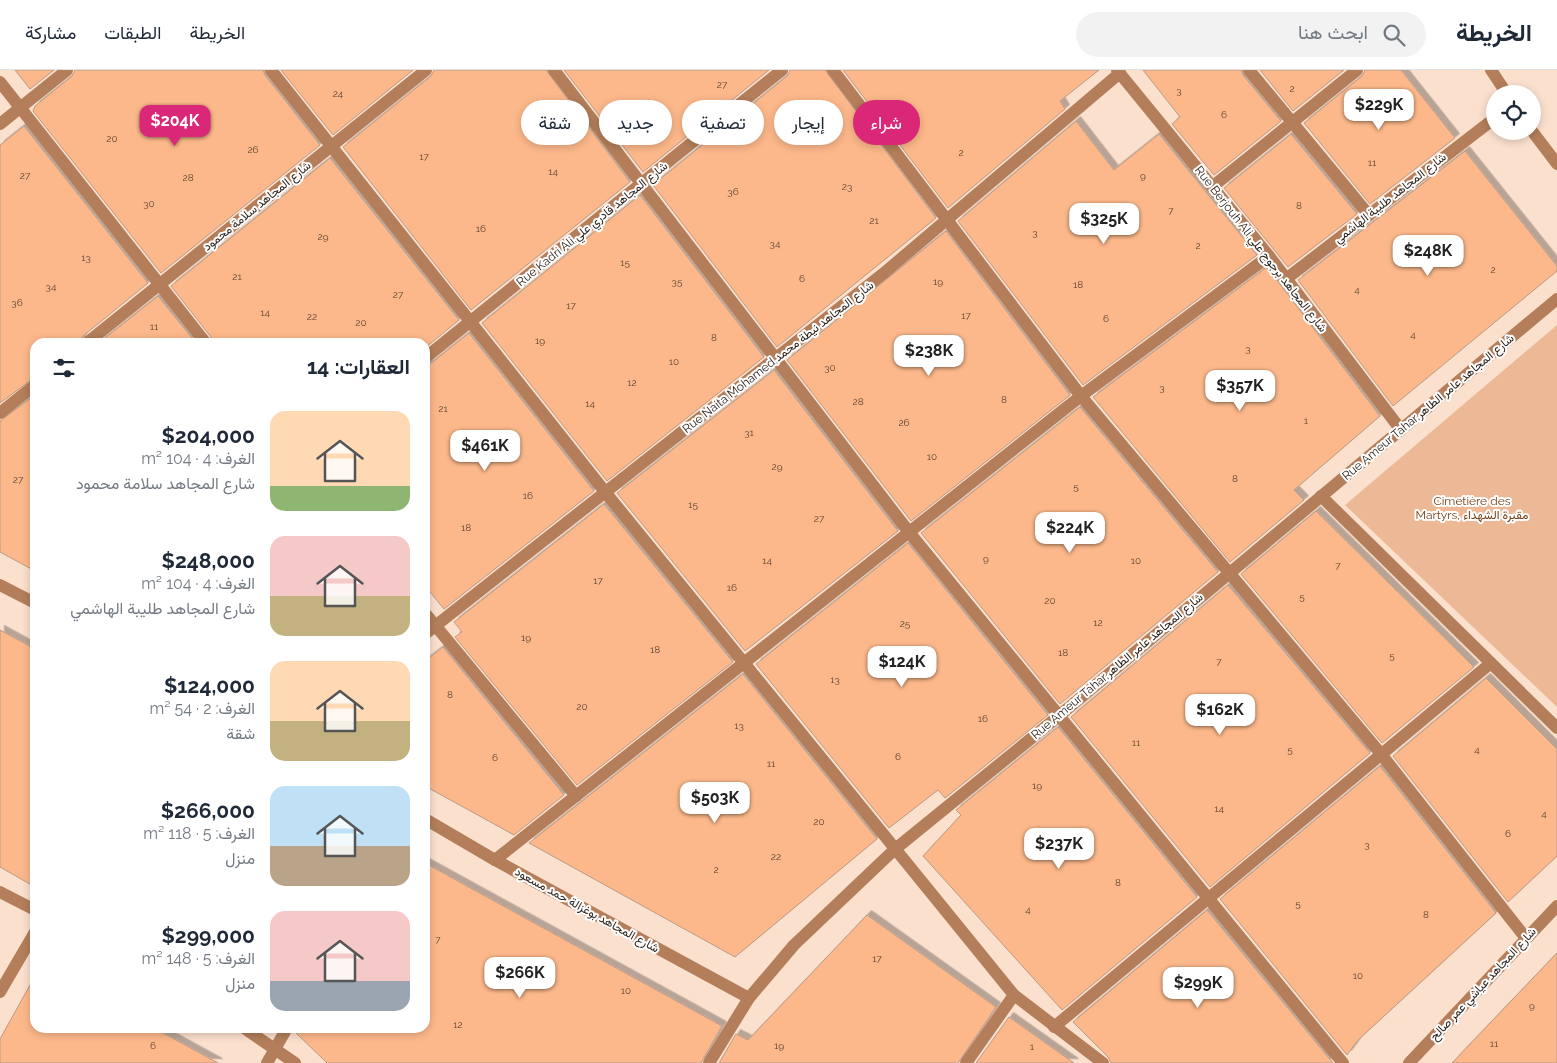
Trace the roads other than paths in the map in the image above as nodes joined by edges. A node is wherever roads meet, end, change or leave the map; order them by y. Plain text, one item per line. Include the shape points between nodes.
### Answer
1 (67, 70) edge
2 (271, 70) edge
3 (426, 70) edge
4 (554, 70) edge
5 (782, 70) edge
6 (833, 70) edge
7 (1249, 70) edge
8 (1357, 70) edge
9 (1491, 70) edge
10 (1119, 71) edge
11 (0, 82) edge
12 (1501, 85) edge
13 (20, 108) junction
14 (1292, 122) junction
15 (0, 124) edge
16 (1486, 125) edge
17 (1539, 140) edge
18 (331, 145) junction
19 (1557, 164) edge
20 (642, 184) junction
21 (1212, 187) junction
22 (1369, 215) junction
23 (946, 220) junction
24 (1269, 256) junction
25 (1286, 279) junction
26 (159, 286) junction
27 (1557, 299) edge
28 (470, 321) junction
29 (93, 338) edge
30 (202, 338) edge
31 (430, 354) edge
32 (776, 360) junction
33 (30, 389) edge
34 (1081, 396) junction
35 (0, 413) edge
36 (1402, 430) junction
37 (606, 493) junction
38 (1321, 496) junction
39 (910, 532) junction
40 (1228, 574) junction
41 (0, 585) edge
42 (30, 600) edge
43 (430, 630) edge
44 (743, 662) junction
45 (1491, 663) junction
46 (1060, 715) junction
47 (1557, 728) edge
48 (1381, 754) junction
49 (576, 796) junction
50 (430, 822) edge
51 (894, 850) junction
52 (495, 860) junction
53 (0, 892) edge
54 (1208, 899) junction
55 (1557, 906) edge
56 (30, 907) edge
57 (1525, 937) junction
58 (30, 941) edge
59 (0, 992) edge
60 (1014, 996) junction
61 (750, 998) junction
62 (1054, 1027) junction
63 (251, 1033) edge
64 (284, 1033) edge
65 (274, 1049) junction
66 (267, 1063) edge
67 (295, 1063) edge
68 (709, 1063) edge
69 (966, 1063) edge
70 (1103, 1063) edge
71 (1343, 1063) edge
72 (1409, 1063) edge

1 - 13 street
2 - 18 street
3 - 18 street, شارع المجاهد سلامة محمود
4 - 20 street
5 - 20 street, Rue Kadri Ali,شارع المجاهد قادري علي
6 - 23 street
7 - 14 street
8 - 14 street
9 - 12 street
10 - 21 street, Rue Berjouh Ali,شارع المجاهد برجوح علي
10 - 23 street, Rue Naita Mohamed,شارع المجاهد نيطة محمد
11 - 13 street
13 - 15 street
13 - 26 street
14 - 21 street
14 - 22 street
16 - 22 street, شارع المجاهد طليبة الهاشمي
17 - 19 street
18 - 26 street, شارع المجاهد سلامة محمود
18 - 28 street
20 - 28 street, Rue Kadri Ali,شارع المجاهد قادري علي
20 - 32 street
21 - 24 street, Rue Berjouh Ali,شارع المجاهد برجوح علي
22 - 25 street, شارع المجاهد طليبة الهاشمي
23 - 32 street, Rue Naita Mohamed,شارع المجاهد نيطة محمد
23 - 34 street
24 - 25 street, Rue Berjouh Ali,شارع المجاهد برجوح علي
24 - 34 street
25 - 36 street, Rue Berjouh Ali,شارع المجاهد برجوح علي
26 - 29 street, شارع المجاهد سلامة محمود
26 - 30 street
27 - 36 street, Rue Ameur Tahar,شارع المجاهد عامر الطاهر
28 - 31 street, Rue Kadri Ali,شارع المجاهد قادري علي
28 - 37 street
32 - 37 street, Rue Naita Mohamed,شارع المجاهد نيطة محمد
32 - 39 street
33 - 35 street
34 - 39 street
34 - 40 street
36 - 38 street, Rue Ameur Tahar,شارع المجاهد عامر الطاهر
37 - 43 street, Rue Naita Mohamed,شارع المجاهد نيطة محمد
37 - 44 street
38 - 40 street, Rue Ameur Tahar,شارع المجاهد عامر الطاهر
38 - 45 street
39 - 44 street
39 - 46 street
40 - 46 street, Rue Ameur Tahar,شارع المجاهد عامر الطاهر
40 - 48 street
41 - 42 street
43 - 49 street
44 - 49 street
44 - 51 street
45 - 47 street
45 - 48 street
46 - 51 street, Rue Ameur Tahar,شارع المجاهد عامر الطاهر
46 - 54 street
48 - 54 street
48 - 57 street
49 - 52 street
50 - 52 street, شارع المجاهد بوغزالة حمد مسعود
51 - 60 street
51 - 61 street, Rue Ameur Tahar,شارع المجاهد عامر الطاهر via 794,945
52 - 61 street, شارع المجاهد بوغزالة حمد مسعود
53 - 56 street
54 - 62 street
54 - 71 street
55 - 57 street, شارع المجاهد عياشي عمر صالح
57 - 72 street, شارع المجاهد عياشي عمر صالح
58 - 59 street
60 - 62 street
60 - 69 street
61 - 68 street, Rue Ameur Tahar,شارع المجاهد عامر الطاهر
62 - 70 street
63 - 65 street
64 - 65 street
65 - 66 street
65 - 67 street

